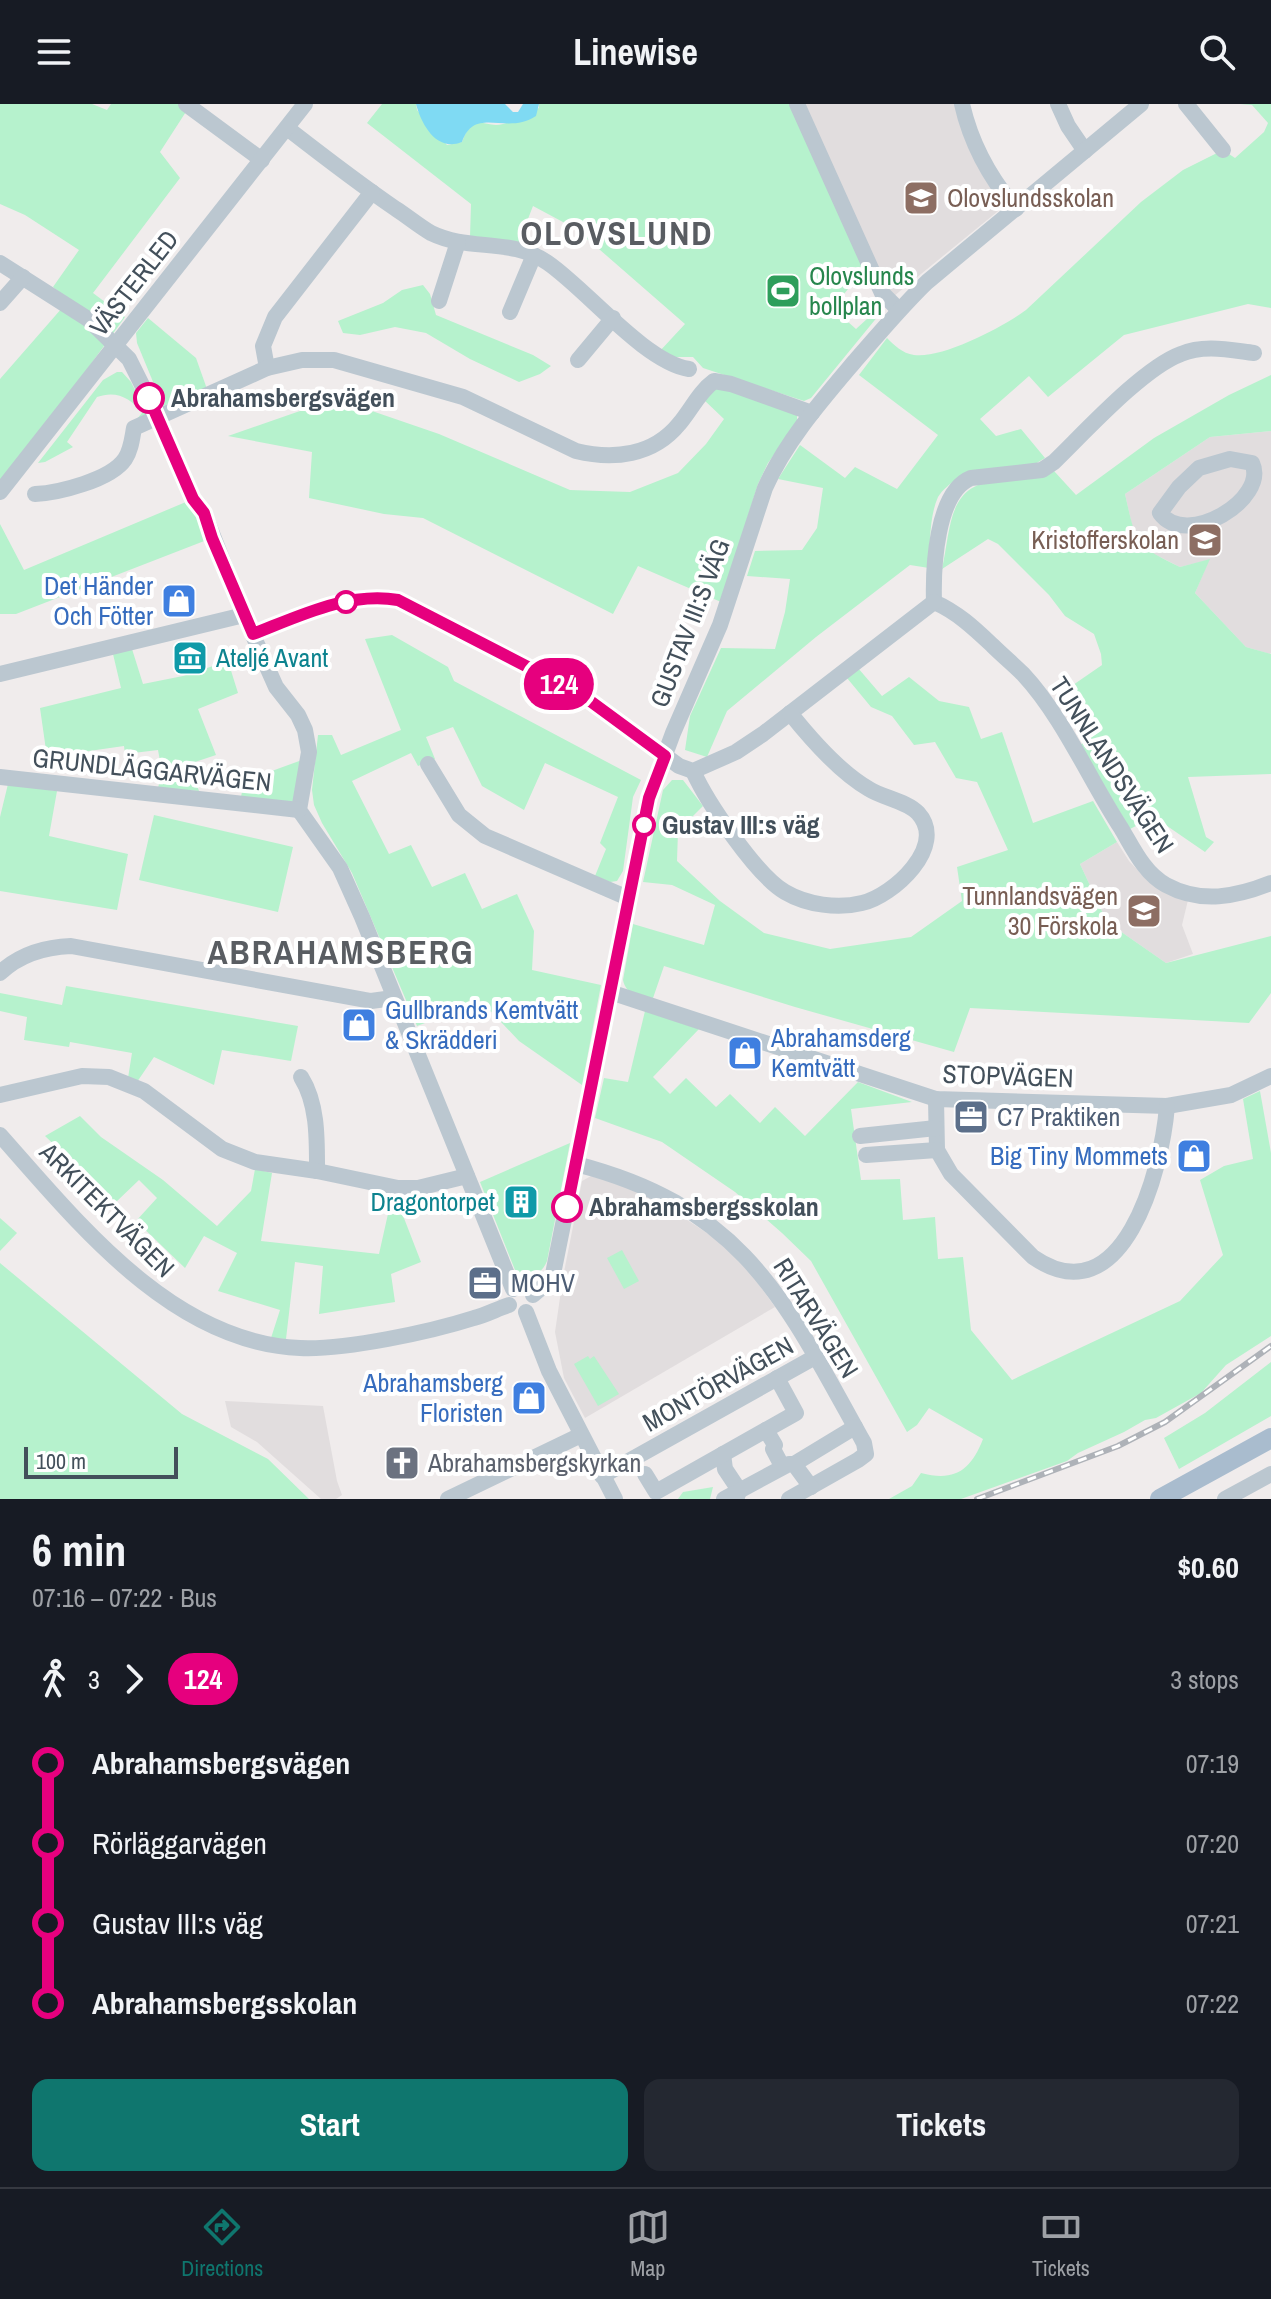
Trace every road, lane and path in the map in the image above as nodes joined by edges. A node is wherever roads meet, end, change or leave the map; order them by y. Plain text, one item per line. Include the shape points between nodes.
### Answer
1 (186, 104) edge
2 (305, 104) edge
3 (797, 104) edge
4 (962, 104) edge
5 (1058, 104) edge
6 (1141, 104) edge
7 (1186, 104) edge
8 (287, 128) junction
9 (1223, 150) dead end
10 (1085, 151) junction
11 (262, 160) junction
12 (372, 192) junction
13 (1016, 209) junction
14 (458, 242) junction
15 (534, 255) junction
16 (0, 263) edge
17 (23, 277) junction
18 (439, 301) dead end
19 (0, 303) edge
20 (899, 310) junction
21 (510, 312) dead end
22 (613, 318) junction
23 (115, 347) junction
24 (1254, 353) dead end
25 (578, 360) dead end
26 (267, 368) junction
27 (689, 369) dead end
28 (812, 413) junction
29 (158, 417) junction
30 (1252, 485) junction
31 (1271, 486) edge
32 (0, 492) edge
33 (35, 494) dead end
34 (934, 602) junction
35 (244, 615) junction
36 (253, 634) junction
37 (0, 674) edge
38 (790, 713) junction
39 (665, 756) junction
40 (428, 764) dead end
41 (693, 771) junction
42 (0, 777) edge
43 (299, 810) junction
44 (1271, 883) edge
45 (628, 898) junction
46 (0, 973) edge
47 (610, 992) junction
48 (393, 998) junction
49 (1271, 1076) edge
50 (301, 1077) dead end
51 (0, 1095) edge
52 (936, 1099) junction
53 (1167, 1106) junction
54 (936, 1128) junction
55 (0, 1135) edge
56 (860, 1136) dead end
57 (937, 1150) junction
58 (866, 1155) dead end
59 (576, 1164) junction
60 (317, 1171) junction
61 (467, 1176) junction
62 (533, 1295) junction
63 (511, 1297) junction
64 (526, 1312) junction
65 (815, 1357) junction
66 (777, 1378) junction
67 (855, 1427) junction
68 (766, 1430) junction
69 (581, 1435) junction
70 (1271, 1438) edge
71 (1271, 1453) edge
72 (723, 1454) junction
73 (788, 1465) junction
74 (645, 1474) dead end
75 (1271, 1474) edge
76 (602, 1476) junction
77 (811, 1487) junction
78 (658, 1496) edge
79 (733, 1496) edge
80 (448, 1499) edge
81 (615, 1499) edge
82 (789, 1499) edge
83 (1160, 1499) edge
84 (1187, 1499) edge
85 (1225, 1499) edge

1 - 11 street
2 - 8 street, VÄSTERLED
3 - 20 street via 882,293
4 - 13 street via 994,184
5 - 10 street
6 - 10 street, GUSTAV III:S VÄG
7 - 9 street
8 - 11 street, VÄSTERLED
8 - 12 street
10 - 13 street, GUSTAV III:S VÄG
11 - 23 street, VÄSTERLED
12 - 14 street via 431,233
12 - 26 street via 275,317 263,346
13 - 20 street, GUSTAV III:S VÄG
14 - 15 street via 507,245
14 - 18 street
15 - 21 street
15 - 22 street
16 - 17 street
17 - 19 street
17 - 23 street via 88,319
20 - 28 street, GUSTAV III:S VÄG
22 - 25 street
22 - 27 street via 661,359
23 - 29 street via 129,359
23 - 32 street, VÄSTERLED
24 - 34 street via 1203,348 1181,353 1149,373 1042,470 962,482 942,520
26 - 28 street via 334,360 463,397 594,455 633,454 659,443 714,381
26 - 29 street
28 - 39 street, GUSTAV III:S VÄG via 765,488 720,625
29 - 33 street via 134,428 131,447 111,472 58,493
29 - 35 street
30 - 30 street via 1232,508 1205,523 1175,525 1160,513 1199,468 1230,459 1252,463
30 - 31 street
34 - 38 street
34 - 44 street, TUNNLANDSVÄGEN via 968,623 1025,676 1141,862 1164,884 1227,898
35 - 36 street
35 - 37 street
36 - 39 street via 316,609 375,598 398,600 582,695
36 - 43 street via 276,687 305,730 309,752
38 - 41 street via 736,752
38 - 41 street via 867,789 918,813 925,825 925,850 919,860 876,898 836,905 783,891 710,802
39 - 41 street
39 - 45 street, GUSTAV III:S VÄG via 649,798
40 - 45 street via 459,815 485,836
42 - 43 street, GRUNDLÄGGARVÄGEN
43 - 48 street via 340,868
45 - 47 street, GUSTAV III:S VÄG
46 - 48 street via 23,957 71,946 371,1001
47 - 52 street, STOPVÄGEN
47 - 59 street, GUSTAV III:S VÄG
48 - 61 street
49 - 53 street, STOPVÄGEN via 1231,1095
50 - 60 street via 310,1093
51 - 60 street via 82,1076 109,1077 144,1091 222,1149 255,1162
52 - 53 street, STOPVÄGEN
52 - 54 street
53 - 57 street via 1166,1127 1133,1231 1111,1256 1078,1272 1048,1267 1033,1257 951,1174
54 - 56 street
54 - 57 street
55 - 63 street, ARKITEKTVÄGEN via 144,1285 181,1311 224,1331 273,1345 320,1348 460,1323
57 - 58 street
59 - 62 street, GUSTAV III:S VÄG via 552,1279
59 - 65 street, RITARVÄGEN via 672,1198 727,1237 770,1283
60 - 61 street via 398,1188
61 - 63 street
62 - 63 street via 524,1287
62 - 64 street
63 - 64 street via 516,1312
64 - 69 street
65 - 66 street, MONTÖRVÄGEN
65 - 67 street, RITARVÄGEN
66 - 68 street via 796,1413
66 - 76 street, MONTÖRVÄGEN
67 - 73 street
67 - 77 street, RITARVÄGEN via 866,1454
68 - 72 street
68 - 73 street via 773,1449
69 - 76 street
69 - 80 street
70 - 83 main road
71 - 84 main road
72 - 78 street
72 - 79 street
73 - 77 street
73 - 79 street
74 - 78 street
75 - 85 street
76 - 81 street
77 - 82 street

